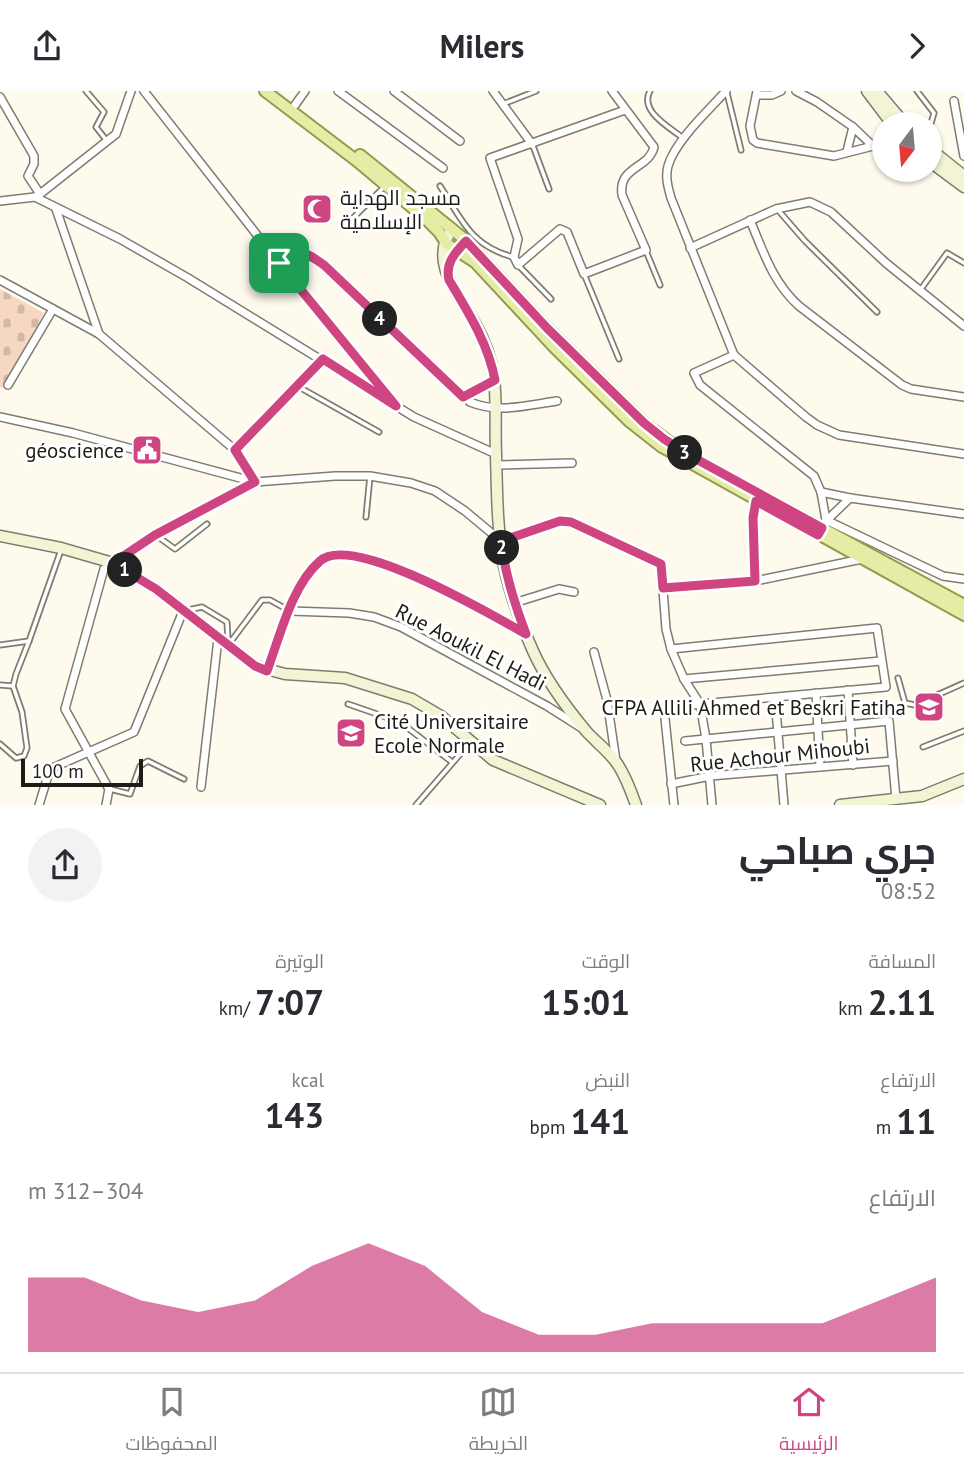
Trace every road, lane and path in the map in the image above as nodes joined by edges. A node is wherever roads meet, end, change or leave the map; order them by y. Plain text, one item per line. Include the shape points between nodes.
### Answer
1 (86, 91) edge
2 (131, 91) edge
3 (144, 91) edge
4 (265, 91) edge
5 (276, 91) edge
6 (305, 91) edge
7 (338, 91) edge
8 (394, 91) edge
9 (493, 91) edge
10 (536, 91) edge
11 (612, 91) edge
12 (650, 91) edge
13 (726, 91) edge
14 (781, 91) edge
15 (796, 91) edge
16 (867, 91) edge
17 (877, 91) edge
18 (917, 91) edge
19 (757, 93) edge
20 (0, 97) edge
21 (954, 101) dead end
22 (503, 104) junction
23 (295, 105) junction
24 (625, 110) junction
25 (883, 112) edge
26 (895, 112) edge
27 (933, 112) edge
28 (853, 127) junction
29 (684, 139) junction
30 (107, 141) junction
31 (460, 141) dead end
32 (532, 143) junction
33 (872, 145) edge
34 (872, 146) edge
35 (741, 150) dead end
36 (847, 151) junction
37 (964, 156) edge
38 (942, 158) edge
39 (443, 168) dead end
40 (958, 171) edge
41 (386, 185) junction
42 (440, 186) dead end
43 (964, 187) edge
44 (549, 189) dead end
45 (38, 195) junction
46 (1, 199) edge
47 (56, 209) junction
48 (776, 209) junction
49 (750, 220) junction
50 (349, 222) dead end
51 (452, 229) junction
52 (444, 241) junction
53 (466, 241) junction
54 (690, 248) junction
55 (457, 250) junction
56 (646, 250) junction
57 (516, 261) junction
58 (279, 263) junction
59 (964, 263) edge
60 (447, 272) junction
61 (584, 274) junction
62 (0, 280) edge
63 (660, 285) dead end
64 (919, 290) junction
65 (551, 299) dead end
66 (53, 309) junction
67 (877, 312) dead end
68 (964, 326) edge
69 (99, 334) junction
70 (734, 355) junction
71 (323, 359) junction
72 (619, 359) dead end
73 (495, 380) junction
74 (8, 385) dead end
75 (298, 387) junction
76 (463, 397) junction
77 (964, 397) edge
78 (557, 401) dead end
79 (396, 406) junction
80 (496, 409) junction
81 (0, 417) edge
82 (379, 432) dead end
83 (235, 450) junction
84 (496, 454) junction
85 (964, 454) edge
86 (572, 463) dead end
87 (497, 465) junction
88 (370, 476) junction
89 (255, 482) junction
90 (821, 492) junction
91 (850, 498) junction
92 (756, 501) junction
93 (964, 514) edge
94 (366, 517) dead end
95 (207, 524) dead end
96 (822, 528) junction
97 (155, 535) junction
98 (0, 536) edge
99 (501, 541) junction
100 (61, 548) junction
101 (862, 559) junction
102 (113, 563) junction
103 (964, 579) edge
104 (755, 581) junction
105 (663, 588) junction
106 (574, 592) dead end
107 (514, 603) junction
108 (964, 605) edge
109 (183, 611) junction
110 (290, 611) junction
111 (964, 615) edge
112 (526, 634) junction
113 (219, 639) junction
114 (30, 641) junction
115 (0, 645) edge
116 (228, 646) junction
117 (671, 649) junction
118 (594, 652) dead end
119 (881, 661) junction
120 (267, 671) junction
121 (684, 678) junction
122 (898, 678) dead end
123 (964, 683) edge
124 (0, 685) edge
125 (13, 686) junction
126 (848, 690) junction
127 (816, 693) junction
128 (775, 698) junction
129 (699, 703) junction
130 (348, 704) dead end
131 (849, 724) junction
132 (818, 727) junction
133 (587, 731) junction
134 (778, 731) junction
135 (964, 731) edge
136 (706, 739) junction
137 (685, 741) dead end
138 (470, 742) junction
139 (0, 744) edge
140 (923, 747) dead end
141 (89, 751) junction
142 (892, 761) junction
143 (452, 762) junction
144 (617, 763) junction
145 (853, 765) junction
146 (820, 767) junction
147 (781, 772) junction
148 (710, 776) junction
149 (184, 779) dead end
150 (964, 779) edge
151 (671, 784) junction
152 (201, 787) dead end
153 (109, 789) junction
154 (896, 799) junction
155 (39, 805) edge
156 (106, 805) edge
157 (416, 805) edge
158 (600, 805) edge
159 (636, 805) edge
160 (674, 805) edge
161 (712, 805) edge
162 (784, 805) edge
163 (841, 805) edge

1 - 30 lane via 104,112 96,127
2 - 30 street via 116,134
3 - 58 street
4 - 41 main road
5 - 23 main road
6 - 23 street
7 - 39 street
8 - 31 street
9 - 22 street
10 - 22 lane
11 - 24 street
12 - 29 lane via 646,105
13 - 29 street
13 - 35 lane
14 - 19 street
15 - 28 street
16 - 25 street
17 - 26 street
18 - 27 lane
19 - 36 street via 750,126 757,143 834,156
20 - 45 street via 34,156 28,176
21 - 37 street
22 - 32 street
23 - 51 main road
24 - 32 street
24 - 56 street via 654,148 621,186
28 - 33 street
28 - 36 street
29 - 54 street via 669,163 666,180
30 - 45 street
32 - 44 lane
32 - 57 street via 490,158 518,239
34 - 36 street
38 - 40 street
40 - 43 street
41 - 50 lane
41 - 52 main road
42 - 57 lane via 471,235
45 - 46 street
45 - 47 street
47 - 69 street
47 - 71 street via 120,239
48 - 49 street
48 - 64 street via 799,202 819,205
48 - 67 lane
49 - 54 street
49 - 77 street via 779,284 799,306 902,385
51 - 52 street
51 - 53 main road
52 - 55 main road
52 - 60 street
53 - 55 street
53 - 96 main road via 644,423 687,454
54 - 70 street
55 - 60 street
55 - 92 main road via 475,262 643,433
56 - 61 street
56 - 63 lane
57 - 61 street via 560,229 567,232
57 - 65 lane
58 - 76 street via 292,252 313,257
58 - 79 street
59 - 64 lane via 947,253
60 - 73 street via 477,327
61 - 72 lane
62 - 66 street
64 - 68 street
66 - 69 street
66 - 74 street
69 - 83 street
70 - 85 street via 806,417 839,435
70 - 90 street via 694,373 701,386 814,476
71 - 75 street
71 - 79 street
73 - 76 lane
73 - 80 street
75 - 82 lane
75 - 83 street
76 - 80 street
78 - 80 street
79 - 84 street
80 - 84 street
81 - 89 street
83 - 89 street
84 - 87 street
86 - 87 street
87 - 99 street
88 - 89 street
88 - 94 lane
88 - 99 street via 435,491
89 - 97 street
90 - 91 street
90 - 96 street
91 - 93 street
91 - 96 street
92 - 96 main road
92 - 104 street
95 - 97 lane via 175,549
96 - 101 main road
96 - 103 street via 943,576
96 - 108 main road
97 - 102 street
98 - 100 street
99 - 105 street via 560,521 571,522 661,564
99 - 107 street
100 - 102 street
100 - 114 lane
101 - 104 street
101 - 111 main road
102 - 109 street
102 - 141 street via 104,569 65,709
104 - 105 street
105 - 117 street
106 - 107 street via 559,589
107 - 112 street
109 - 113 street
109 - 116 lane via 202,607 227,622
109 - 141 street via 134,732
110 - 112 street via 306,576 328,555 340,554 373,561 445,588
110 - 116 lane via 262,600
110 - 120 street
110 - 133 street, Rue Aoukil El Hadi via 349,613 401,627
112 - 133 street via 547,677
113 - 116 street
113 - 152 street
114 - 115 lane
114 - 125 lane
116 - 120 street
117 - 119 street via 877,628
117 - 121 street
118 - 144 street
119 - 121 street
119 - 126 street via 886,687
120 - 138 street via 345,678 412,699 441,716
121 - 129 street
122 - 123 lane via 905,703 915,705
124 - 125 lane
125 - 139 lane via 27,748 24,756 16,758
126 - 127 street
126 - 131 street
127 - 128 street
127 - 132 street
128 - 129 street
128 - 134 street
129 - 136 street
129 - 151 street via 664,709
130 - 143 lane via 400,722
131 - 132 street
131 - 142 street via 888,721
131 - 145 street
132 - 134 street
132 - 146 street
133 - 144 street
134 - 136 street
134 - 147 street
135 - 140 lane
136 - 137 street
136 - 148 street
138 - 143 lane
138 - 158 street via 493,760
141 - 153 street
141 - 155 street via 50,769
142 - 145 street, Rue Achour Mihoubi
142 - 154 street
143 - 157 lane
144 - 159 street
145 - 146 street, Rue Achour Mihoubi
146 - 147 street, Rue Achour Mihoubi
147 - 148 street, Rue Achour Mihoubi
147 - 162 street
148 - 151 street, Rue Achour Mihoubi
148 - 161 street
149 - 153 lane via 148,761 140,766 130,794
150 - 154 street via 929,794
151 - 160 street
153 - 156 street
154 - 163 street

